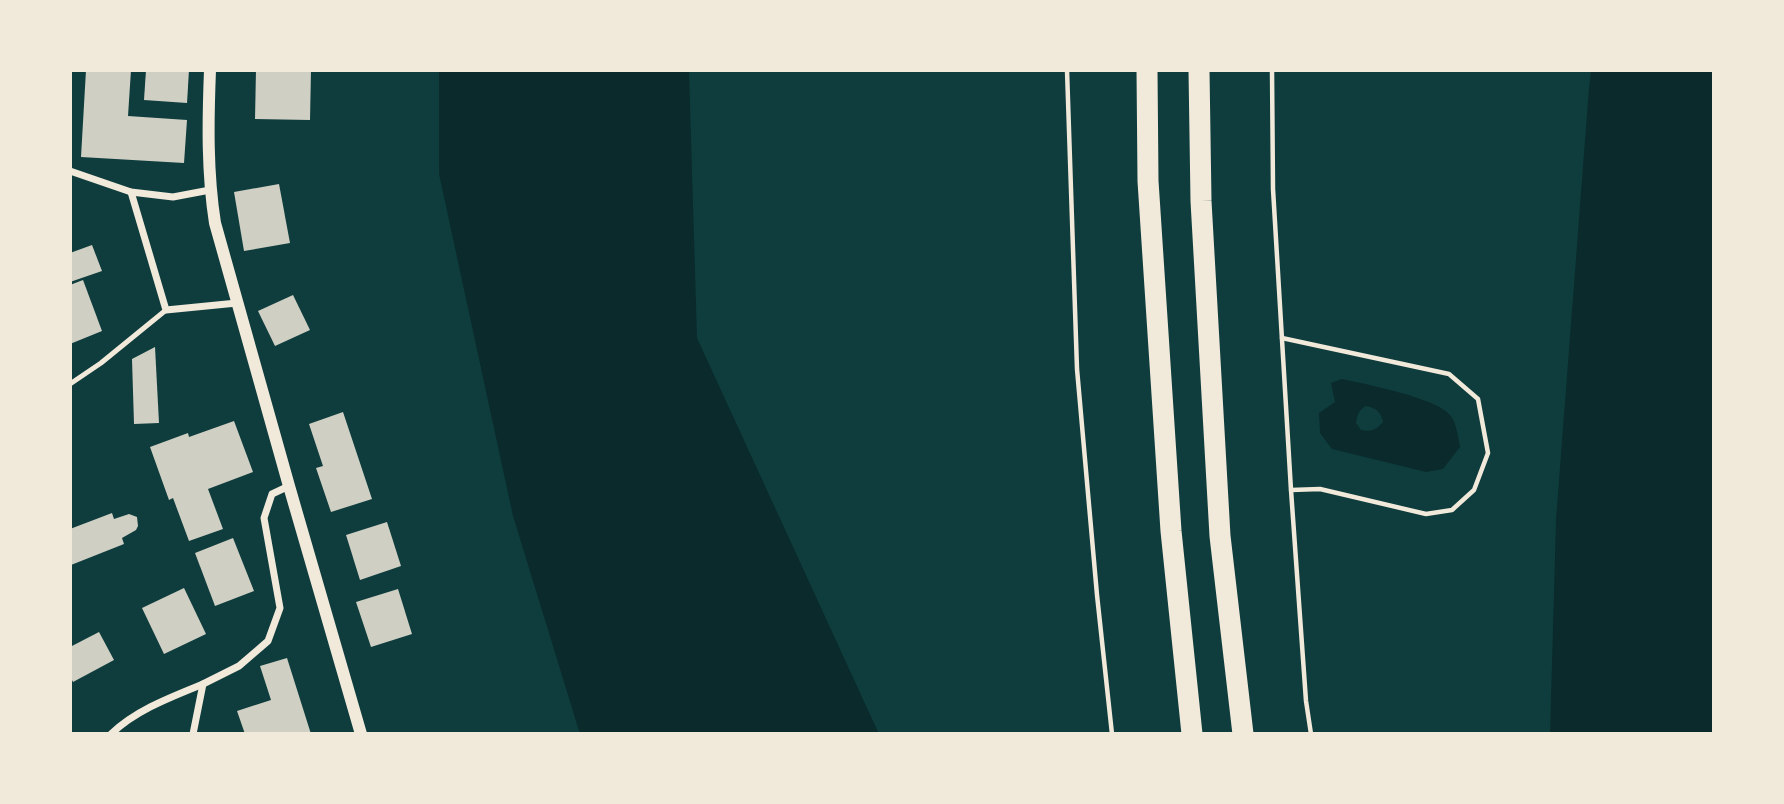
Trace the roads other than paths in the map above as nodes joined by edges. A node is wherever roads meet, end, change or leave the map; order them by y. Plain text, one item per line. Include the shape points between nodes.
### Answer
1 (210, 70) edge
2 (1147, 70) edge
3 (1199, 70) edge
4 (70, 171) edge
5 (210, 190) junction
6 (131, 192) junction
7 (237, 303) junction
8 (166, 310) junction
9 (70, 384) edge
10 (289, 486) junction
11 (203, 684) junction
12 (111, 734) edge
13 (193, 734) edge
14 (361, 734) edge
15 (1192, 734) edge
16 (1243, 734) edge

1 - 5 street
2 - 15 highway via 1148,181 1171,531
3 - 16 highway via 1201,201 1220,536
4 - 6 street
5 - 6 street via 173,197
5 - 7 street
6 - 8 street
7 - 8 street
7 - 10 street
8 - 9 lane
10 - 11 street via 272,494 264,517 280,607 268,641 239,666
10 - 14 street
11 - 12 street via 160,702
11 - 13 street

